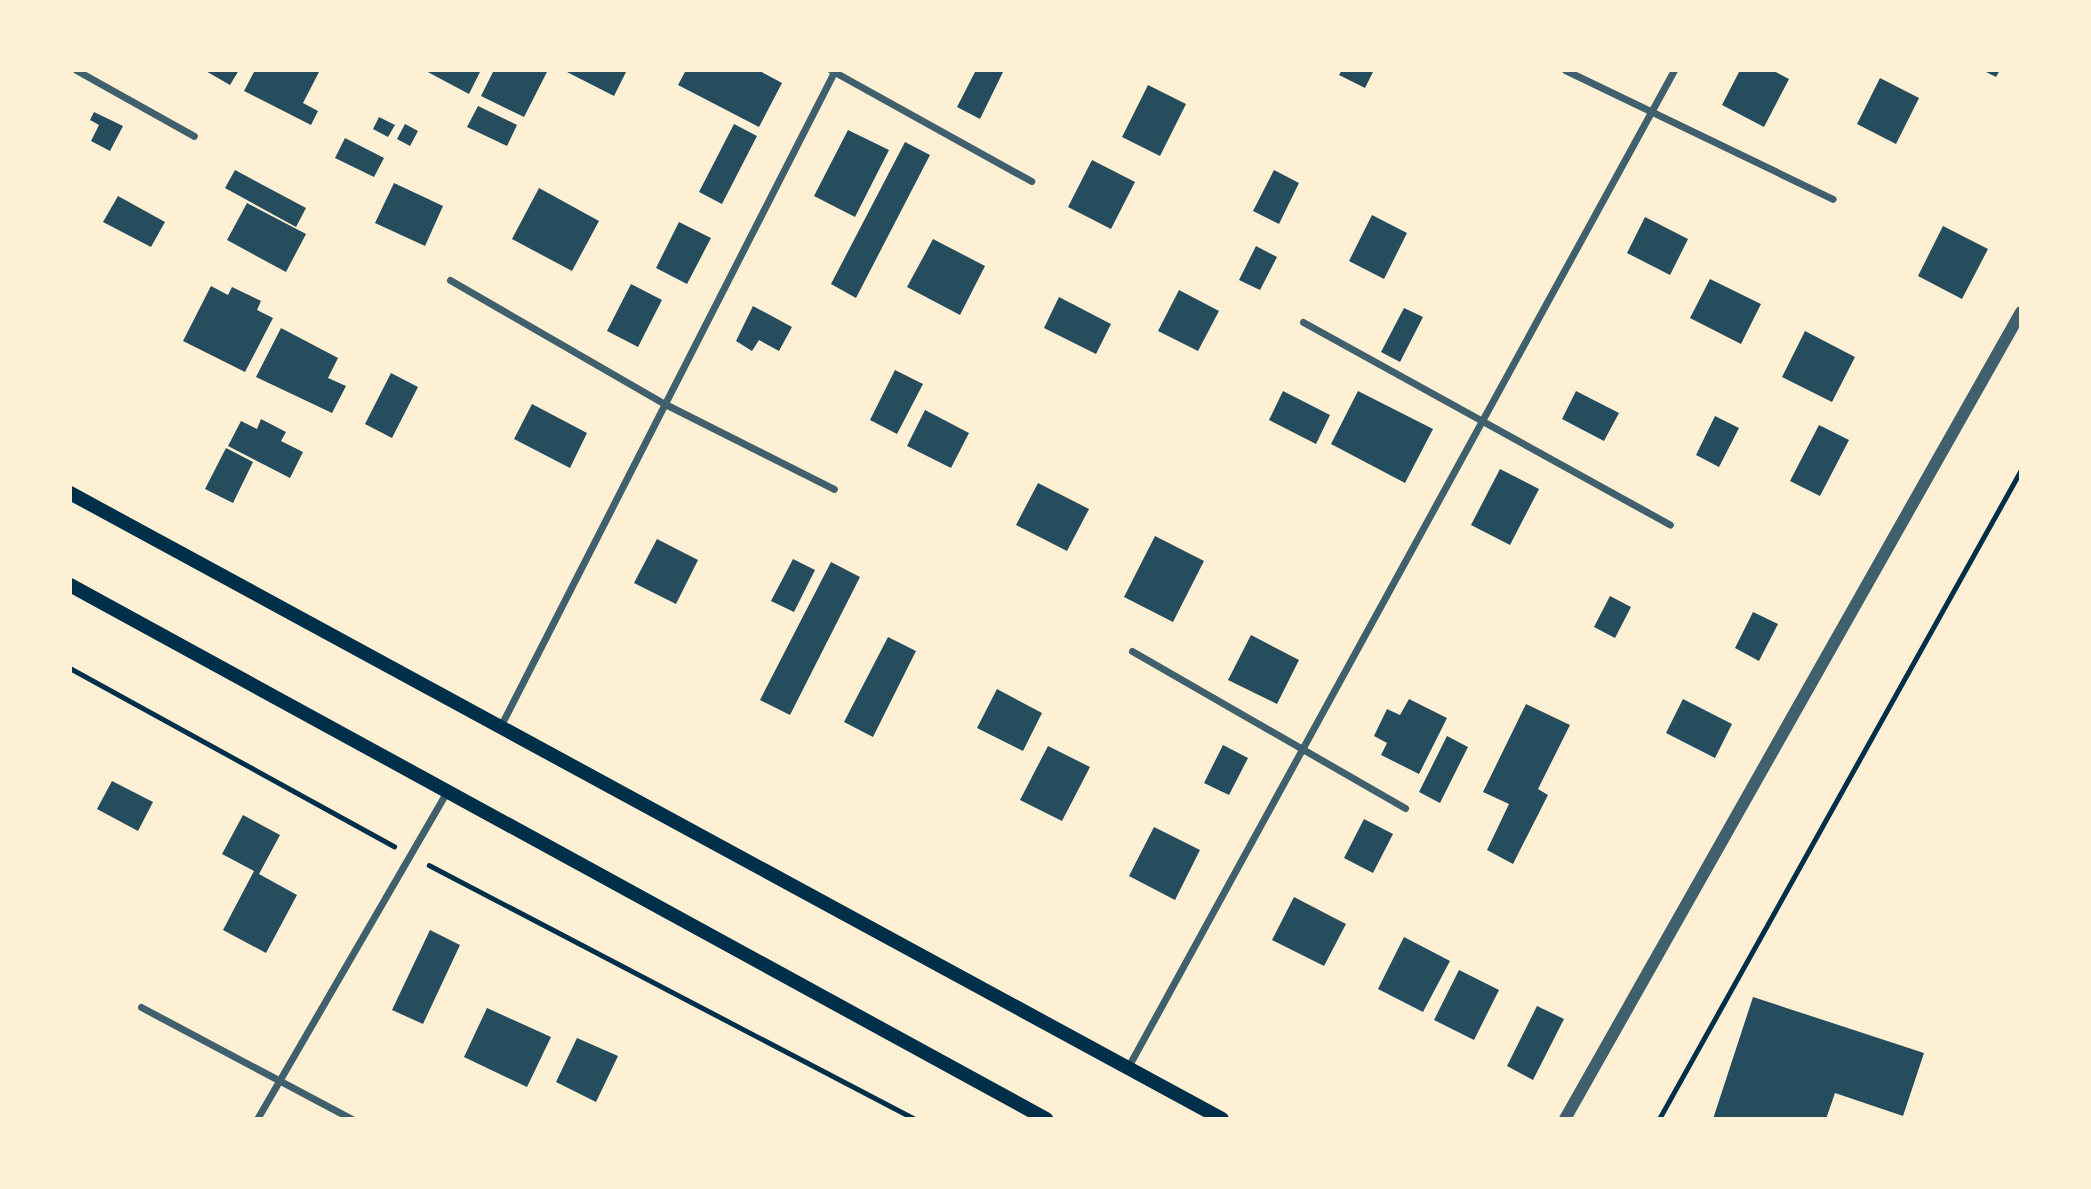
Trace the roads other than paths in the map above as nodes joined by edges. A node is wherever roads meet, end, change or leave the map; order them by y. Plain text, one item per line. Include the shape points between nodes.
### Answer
1 (75, 70) edge
2 (1565, 70) edge
3 (1674, 70) edge
4 (833, 71) edge
5 (1653, 108) junction
6 (194, 136) dead end
7 (1031, 181) dead end
8 (1833, 199) dead end
9 (450, 280) dead end
10 (2021, 312) edge
11 (1303, 322) dead end
12 (665, 404) junction
13 (1483, 421) junction
14 (834, 489) dead end
15 (70, 493) edge
16 (1670, 525) dead end
17 (70, 585) edge
18 (1132, 651) dead end
19 (499, 728) junction
20 (1307, 748) junction
21 (446, 793) junction
22 (1405, 808) dead end
23 (141, 1007) dead end
24 (1127, 1068) junction
25 (278, 1079) junction
26 (257, 1119) edge
27 (352, 1119) edge
28 (1046, 1119) edge
29 (1222, 1119) edge
30 (1565, 1119) edge

1 - 6 street
2 - 5 street
3 - 5 street
4 - 7 street
4 - 12 street
5 - 8 street
5 - 13 street
9 - 12 street
10 - 30 street
11 - 13 street
12 - 14 street
12 - 19 street
13 - 16 street
13 - 20 street
15 - 19 main road
17 - 21 main road
18 - 20 street
19 - 24 main road
20 - 22 street
20 - 24 street
21 - 25 street
21 - 28 main road
23 - 25 street
24 - 29 main road
25 - 26 street
25 - 27 street

